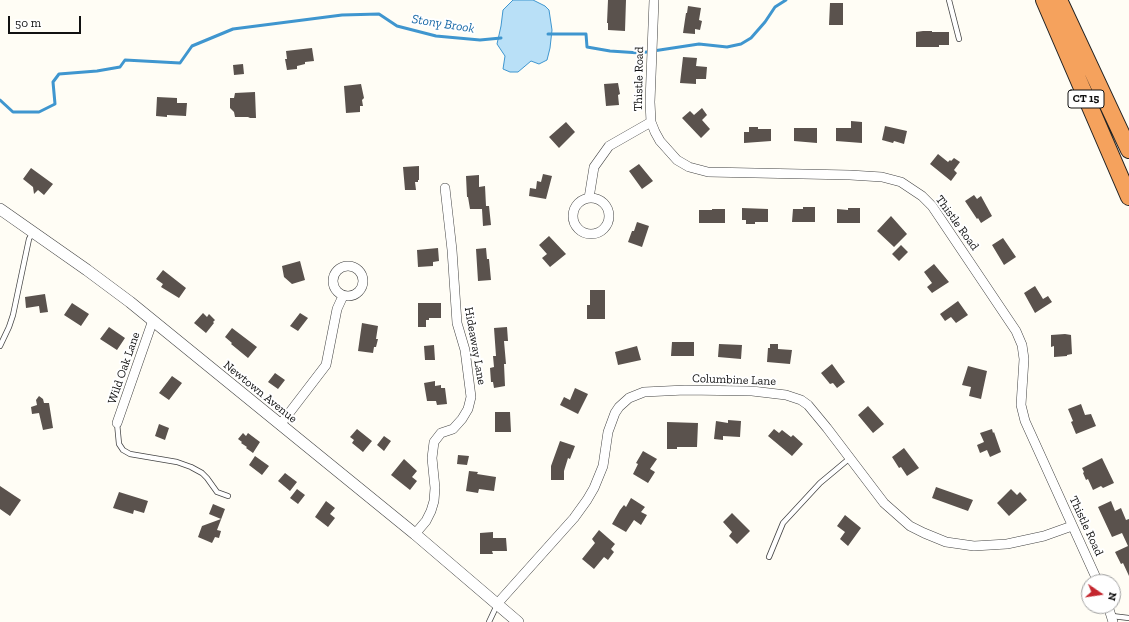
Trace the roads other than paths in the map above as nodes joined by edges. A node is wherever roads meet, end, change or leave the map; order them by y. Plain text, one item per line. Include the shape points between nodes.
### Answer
1 (654, 0) edge
2 (949, 0) edge
3 (1044, 0) edge
4 (1059, 0) edge
5 (960, 39) dead end
6 (651, 122) junction
7 (1129, 150) edge
8 (445, 188) dead end
9 (1129, 197) edge
10 (589, 198) junction
11 (0, 209) edge
12 (33, 232) junction
13 (343, 296) dead end
14 (153, 320) junction
15 (0, 346) edge
16 (116, 423) joint
17 (280, 425) junction
18 (850, 458) junction
19 (228, 496) dead end
20 (1072, 526) junction
21 (415, 534) junction
22 (769, 557) dead end
23 (1094, 574) edge
24 (497, 604) junction
25 (1129, 618) edge
26 (1113, 619) edge
27 (489, 622) edge
28 (518, 622) edge

1 - 6 street, Thistle Road
2 - 5 lane
3 - 9 highway, CT 15
4 - 7 highway, CT 15
6 - 10 street via 609,146 594,167
6 - 20 street, Thistle Road via 670,154 699,170 721,173 882,177 901,182 922,196 941,218 1016,331 1024,359 1021,405 1025,422
8 - 21 street, Hideaway Lane via 457,323 465,350 471,397 462,419 453,429 441,434 434,442 434,501 426,521
10 - 10 street via 599,199 606,206 609,216 606,226 598,233 588,234 578,230 573,221 573,210 579,202
11 - 12 street, Newtown Avenue
12 - 14 street, Newtown Avenue
12 - 15 lane via 29,238 13,315
13 - 17 street via 337,309 326,365
14 - 16 street, Wild Oak Lane
14 - 17 street, Newtown Avenue
16 - 19 lane via 119,444 123,450 130,454 191,467 202,473 217,492
17 - 21 street, Newtown Avenue
18 - 20 street, Columbine Lane via 884,503 910,526 946,542 968,546 1007,544 1044,536
18 - 22 lane via 820,483 783,523
18 - 24 street, Columbine Lane via 808,405 792,396 731,391 636,394 619,407 611,422 603,466 587,500
20 - 23 street, Thistle Road
21 - 24 street, Newtown Avenue
24 - 27 lane
24 - 28 street, Newtown Avenue
25 - 26 lane

